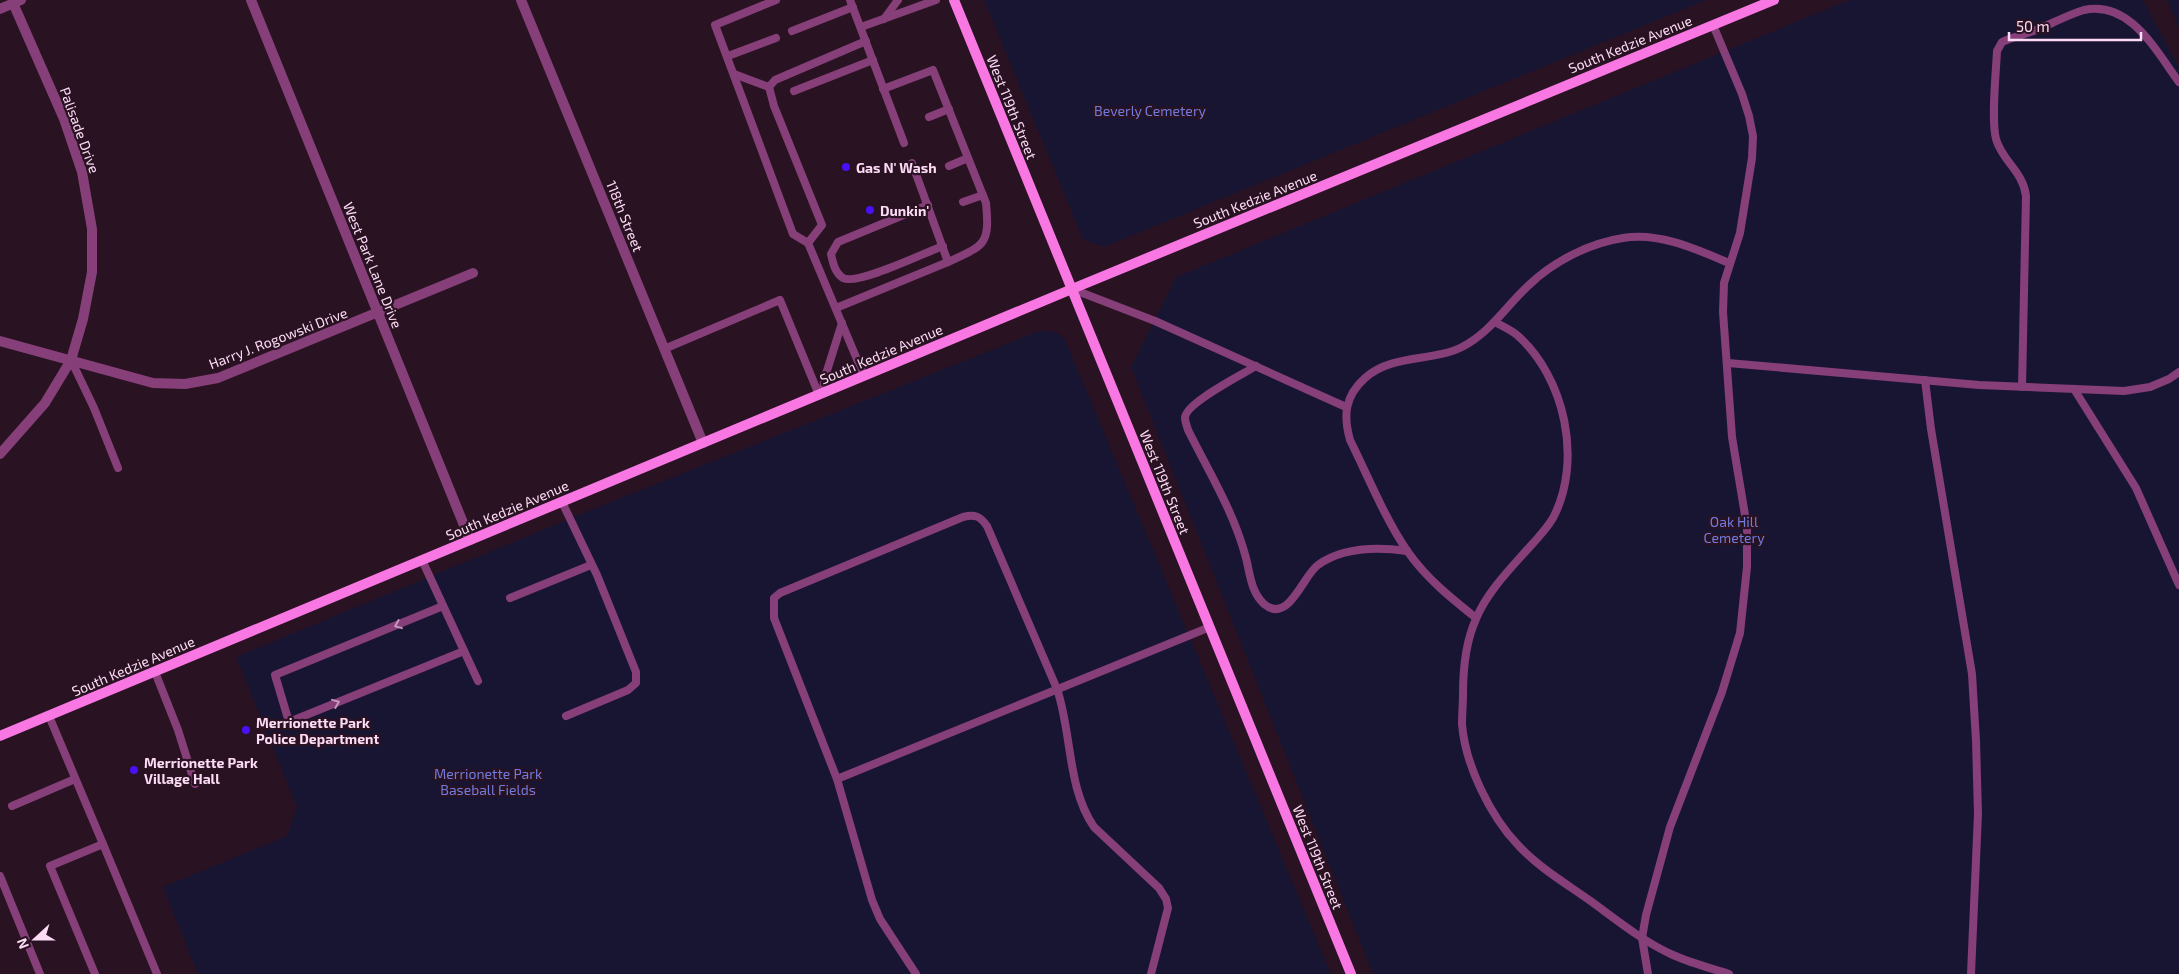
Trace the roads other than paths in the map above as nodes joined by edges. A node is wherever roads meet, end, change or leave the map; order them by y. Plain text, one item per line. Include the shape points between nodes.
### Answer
1 (251, 0) edge
2 (521, 0) edge
3 (776, 0) edge
4 (898, 0) edge
5 (936, 0) edge
6 (954, 0) edge
7 (1774, 0) edge
8 (17, 2) edge
9 (852, 3) edge
10 (0, 9) edge
11 (884, 19) junction
12 (1713, 25) junction
13 (861, 27) junction
14 (792, 31) dead end
15 (776, 38) dead end
16 (866, 42) junction
17 (728, 56) junction
18 (873, 60) junction
19 (734, 74) junction
20 (2179, 82) edge
21 (770, 87) junction
22 (884, 89) junction
23 (794, 91) dead end
24 (949, 109) junction
25 (929, 117) dead end
26 (904, 142) dead end
27 (968, 158) junction
28 (912, 163) dead end
29 (949, 166) dead end
30 (926, 174) dead end
31 (917, 178) junction
32 (983, 195) junction
33 (963, 202) dead end
34 (928, 205) junction
35 (940, 211) dead end
36 (931, 214) junction
37 (808, 243) junction
38 (943, 246) junction
39 (948, 262) junction
40 (1729, 263) junction
41 (473, 273) dead end
42 (1072, 289) junction
43 (836, 308) junction
44 (377, 314) junction
45 (1495, 322) junction
46 (842, 323) junction
47 (0, 341) edge
48 (664, 349) junction
49 (71, 360) junction
50 (1728, 363) junction
51 (1256, 366) junction
52 (2179, 372) edge
53 (864, 376) junction
54 (1926, 380) junction
55 (2022, 387) junction
56 (2074, 389) junction
57 (820, 394) junction
58 (1346, 407) junction
59 (703, 443) junction
60 (0, 454) edge
61 (118, 468) dead end
62 (562, 502) junction
63 (470, 540) junction
64 (1407, 551) junction
65 (422, 560) junction
66 (591, 565) junction
67 (2179, 585) edge
68 (510, 598) dead end
69 (443, 606) junction
70 (1476, 618) junction
71 (1210, 626) junction
72 (464, 651) junction
73 (155, 672) junction
74 (478, 681) dead end
75 (1057, 689) junction
76 (49, 716) junction
77 (566, 716) dead end
78 (0, 736) edge
79 (75, 779) junction
80 (837, 779) junction
81 (195, 784) dead end
82 (12, 806) dead end
83 (103, 844) junction
84 (0, 876) edge
85 (1642, 938) junction
86 (40, 974) edge
87 (95, 974) edge
88 (158, 974) edge
89 (916, 974) edge
90 (1151, 974) edge
91 (1351, 974) edge
92 (1648, 974) edge
93 (1729, 974) edge
94 (1971, 974) edge

1 - 44 street, West Park Lane Drive
2 - 48 street, 118th Street
3 - 17 lane via 715,25
4 - 11 lane
5 - 11 lane
6 - 42 main road, West 119th Street
7 - 12 main road, South Kedzie Avenue
8 - 10 street
8 - 49 street, Palisade Drive via 82,172 92,229 92,272
9 - 13 lane
9 - 14 lane
11 - 13 lane
12 - 40 lane via 1742,94 1753,136 1740,233
12 - 42 main road, South Kedzie Avenue
13 - 16 lane
15 - 17 lane
16 - 18 lane
16 - 21 lane via 775,80
17 - 19 lane
18 - 22 lane
18 - 23 lane
19 - 21 lane
19 - 37 lane via 793,234
20 - 55 lane via 2140,30 2129,20 2106,10 2082,11 2028,34 2010,38 2002,42 1997,51 1996,139 2020,175 2026,196
21 - 37 lane via 774,106 822,225
22 - 24 lane via 933,70
22 - 26 lane via 902,127
24 - 25 lane
24 - 27 lane
27 - 29 lane
27 - 32 lane
28 - 31 lane
30 - 31 lane
31 - 34 lane
32 - 33 lane
32 - 39 lane via 988,224 986,238 979,248
34 - 36 lane
34 - 38 lane via 838,242 831,254 834,264 844,279 853,280
35 - 36 lane
36 - 38 lane
37 - 43 lane
38 - 39 lane
39 - 43 lane
40 - 45 lane via 1658,238 1624,237 1598,244 1550,267 1528,285
40 - 50 lane via 1723,312
41 - 44 street, Harry J. Rogowski Drive
42 - 51 lane via 1155,321
42 - 53 main road, South Kedzie Avenue
42 - 71 main road, West 119th Street
43 - 46 lane
44 - 49 street, Harry J. Rogowski Drive via 218,378 185,384 153,383
44 - 63 street, West Park Lane Drive
45 - 58 lane via 1451,352 1408,359 1366,377 1352,391
45 - 70 lane via 1515,333 1534,352 1547,372 1564,421 1566,473 1552,518 1506,574
46 - 53 lane
46 - 57 lane
47 - 49 street, Harry J. Rogowski Drive
48 - 57 lane via 780,300
48 - 59 street, 118th Street
49 - 60 street, Palisade Drive via 45,402
49 - 61 lane
50 - 54 lane
50 - 85 lane via 1732,437 1747,527 1747,567 1740,633 1722,692 1670,827
51 - 58 lane
51 - 64 lane via 1203,398 1189,409 1185,418 1238,532 1250,580 1263,603 1271,608 1280,608 1290,603 1318,564 1340,554 1385,548
52 - 56 lane via 2169,380 2150,387 2124,391
53 - 57 main road, South Kedzie Avenue
54 - 55 lane
54 - 94 lane via 1972,674 1978,814
55 - 56 lane
56 - 67 lane via 2136,488
57 - 59 main road, South Kedzie Avenue
58 - 64 lane via 1350,440
59 - 62 main road, South Kedzie Avenue
62 - 63 main road, South Kedzie Avenue
62 - 66 lane
63 - 65 main road, South Kedzie Avenue
64 - 70 lane via 1422,570
65 - 69 lane
65 - 73 main road, South Kedzie Avenue
66 - 68 lane
66 - 77 lane via 636,672 636,683 628,690
69 - 72 lane
69 -> 72 lane via 275,675 289,722
70 - 85 lane via 1468,643 1462,725 1472,765 1485,796 1501,825 1518,846 1538,864
71 - 75 lane
71 - 91 main road, West 119th Street
72 - 74 lane
73 - 76 main road, South Kedzie Avenue
73 - 81 lane
75 - 80 lane
75 - 80 lane via 988,526 981,517 963,516 774,598 774,618
75 - 90 lane via 1064,709 1077,786 1087,817 1159,888 1166,899 1168,908
76 - 78 main road, South Kedzie Avenue
76 - 79 lane
79 - 82 lane
79 - 83 lane
80 - 89 lane via 872,900 880,919
83 - 87 lane via 50,866
83 - 88 lane
84 - 86 lane
85 - 92 lane
85 - 93 lane via 1672,954

